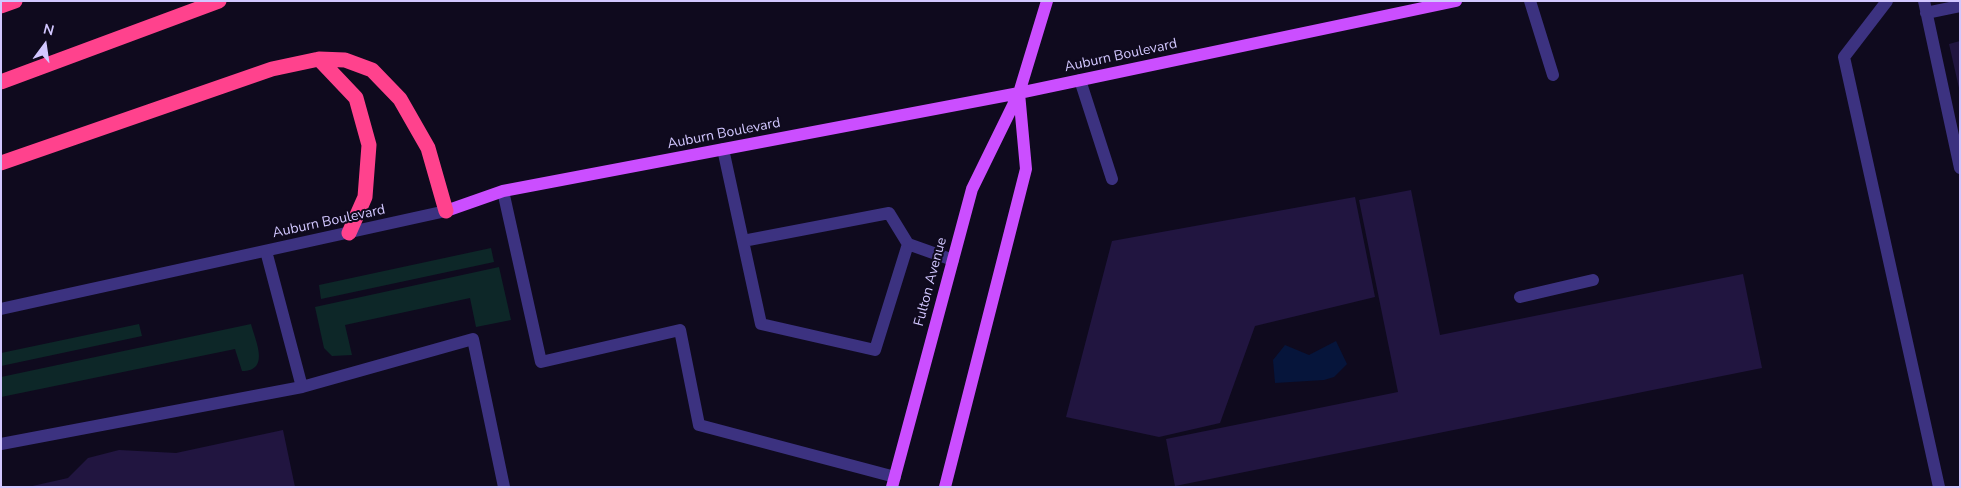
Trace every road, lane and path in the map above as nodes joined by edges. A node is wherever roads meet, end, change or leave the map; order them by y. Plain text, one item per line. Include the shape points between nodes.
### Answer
1 (15, 1) edge
2 (219, 1) edge
3 (1047, 1) edge
4 (1456, 1) edge
5 (1530, 1) edge
6 (1887, 1) edge
7 (1, 6) edge
8 (1960, 6) edge
9 (1925, 7) edge
10 (319, 59) junction
11 (1553, 75) dead end
12 (1080, 80) junction
13 (1, 82) edge
14 (1019, 93) junction
15 (723, 149) junction
16 (1, 163) edge
17 (1960, 168) edge
18 (1112, 179) dead end
19 (503, 191) junction
20 (446, 211) junction
21 (349, 233) junction
22 (743, 241) junction
23 (908, 244) junction
24 (266, 251) junction
25 (953, 260) junction
26 (1593, 280) dead end
27 (1520, 296) dead end
28 (1, 309) edge
29 (302, 387) junction
30 (1, 444) edge
31 (894, 482) edge
32 (504, 487) edge
33 (945, 487) edge
34 (1939, 487) edge

1 - 7 highway
2 - 13 highway
3 - 14 main road, Fulton Avenue
4 - 12 main road, Auburn Boulevard
5 - 11 street
6 - 34 street via 1844,57
8 - 9 street
9 - 17 street
10 - 16 highway via 272,69
10 - 20 highway via 345,60 372,70 400,99 428,148
10 - 21 highway via 356,98 369,145 365,196
12 - 14 main road, Auburn Boulevard
12 - 18 street
14 - 15 main road, Auburn Boulevard
14 - 25 main road, Fulton Avenue via 972,189
14 - 33 main road, Fulton Avenue via 1026,169
15 - 19 main road, Auburn Boulevard
15 - 22 street
19 - 20 main road, Auburn Boulevard
19 - 31 street via 541,362 680,330 698,425
20 - 21 street, Auburn Boulevard
21 - 24 street, Auburn Boulevard
22 - 23 street via 890,213
22 - 23 street via 761,324 875,350
23 - 25 street
24 - 28 street, Auburn Boulevard
24 - 29 street
25 - 31 main road, Fulton Avenue
26 - 27 street
29 - 30 street
29 - 32 street via 473,339

